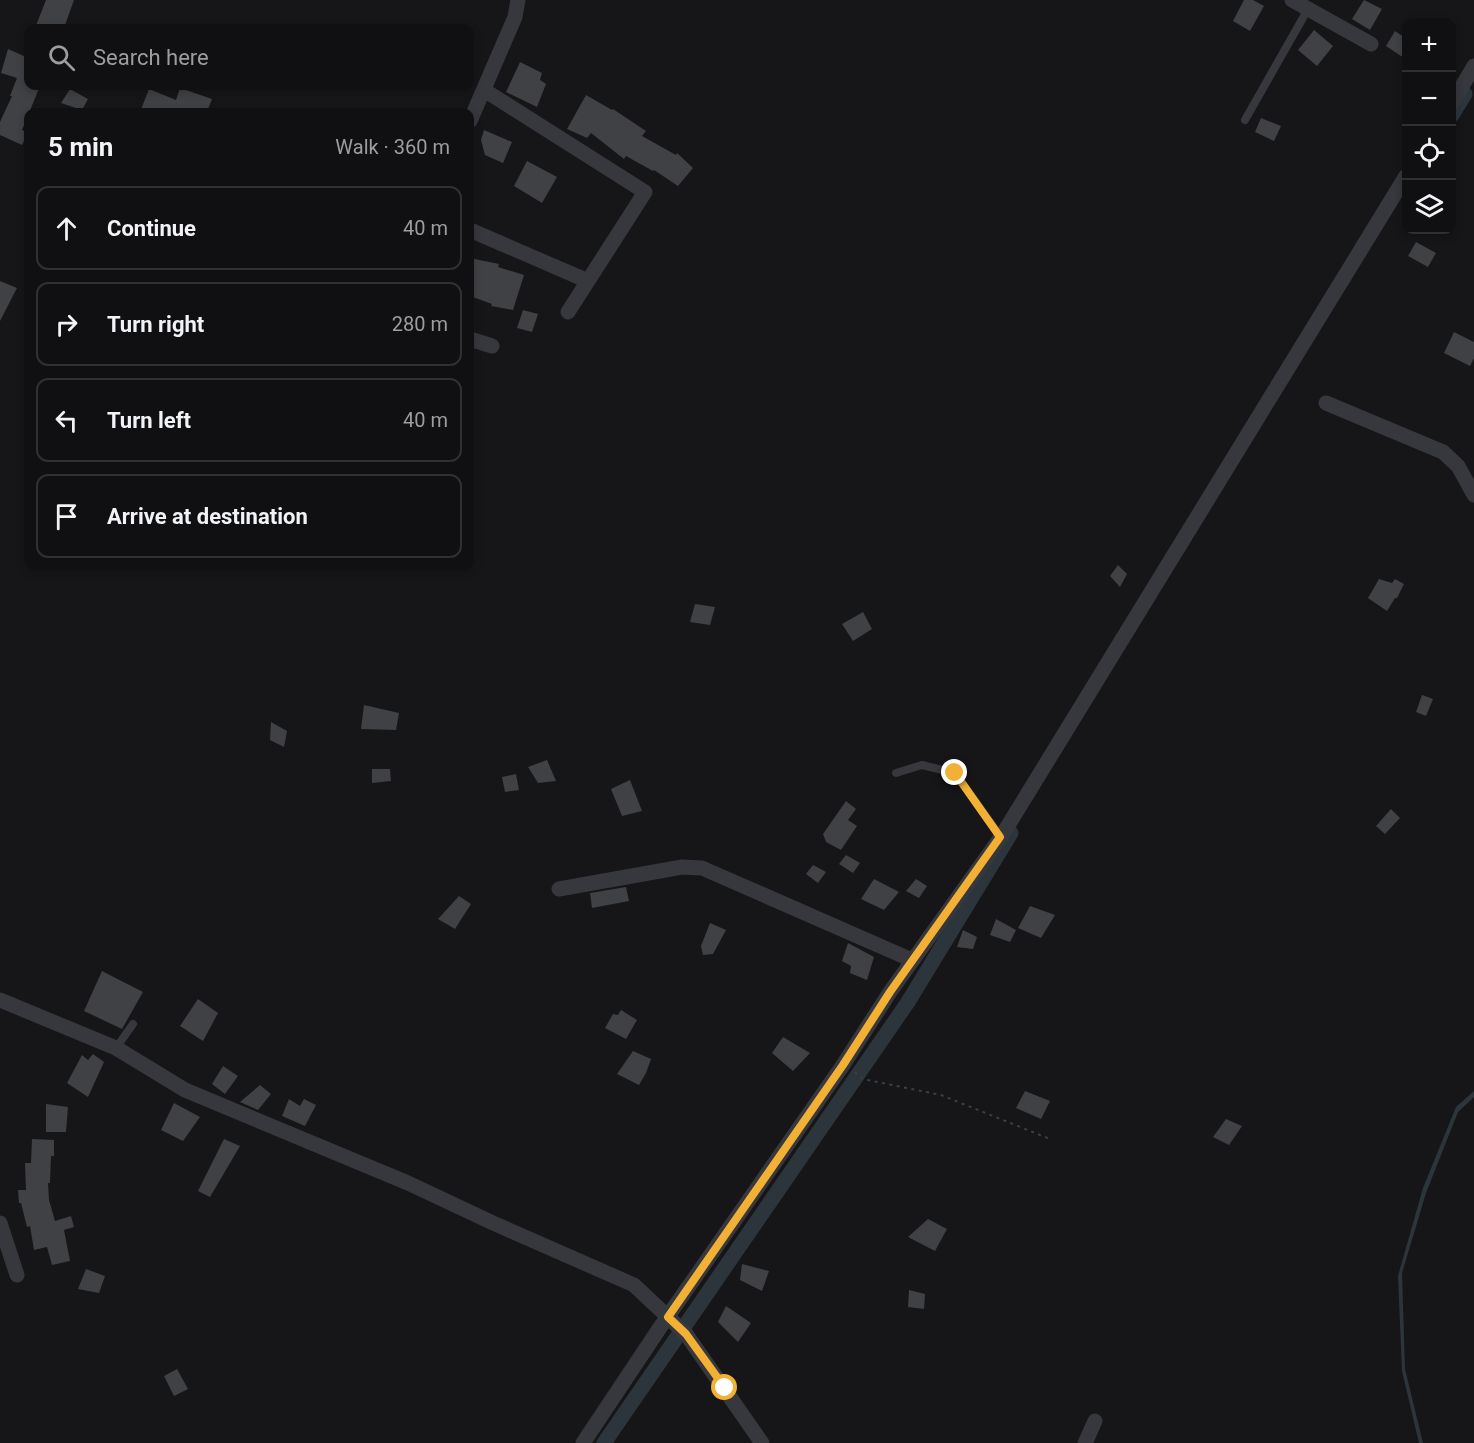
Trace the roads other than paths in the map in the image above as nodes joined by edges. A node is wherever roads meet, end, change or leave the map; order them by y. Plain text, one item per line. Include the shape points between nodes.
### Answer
1 (518, 0) edge
2 (1292, 0) edge
3 (1308, 9) junction
4 (1371, 44) dead end
5 (1474, 66) edge
6 (484, 90) junction
7 (1456, 96) edge
8 (474, 112) edge
9 (1245, 120) dead end
10 (1405, 180) edge
11 (474, 232) edge
12 (588, 281) junction
13 (568, 312) dead end
14 (474, 340) edge
15 (492, 346) dead end
16 (1326, 403) dead end
17 (1474, 495) edge
18 (896, 773) dead end
19 (1000, 837) junction
20 (559, 889) dead end
21 (912, 960) junction
22 (0, 1000) edge
23 (133, 1024) dead end
24 (116, 1048) junction
25 (0, 1223) edge
26 (17, 1275) dead end
27 (670, 1320) junction
28 (1095, 1421) dead end
29 (584, 1443) edge
30 (762, 1443) edge
31 (1085, 1443) edge

1 - 6 street via 515,17
2 - 3 street
3 - 4 street
3 - 9 lane
5 - 7 street
6 - 8 street
6 - 12 street via 645,192
10 - 19 street
11 - 12 street
12 - 13 street
14 - 15 street
16 - 17 street via 1443,452 1458,466
18 - 19 lane via 922,765 955,773
19 - 21 street
20 - 21 street via 682,867 702,868
21 - 27 street
22 - 24 street
23 - 24 lane
24 - 27 street via 185,1090 408,1183 634,1285
25 - 26 street
27 - 29 street
27 - 30 street via 686,1334
28 - 31 street

